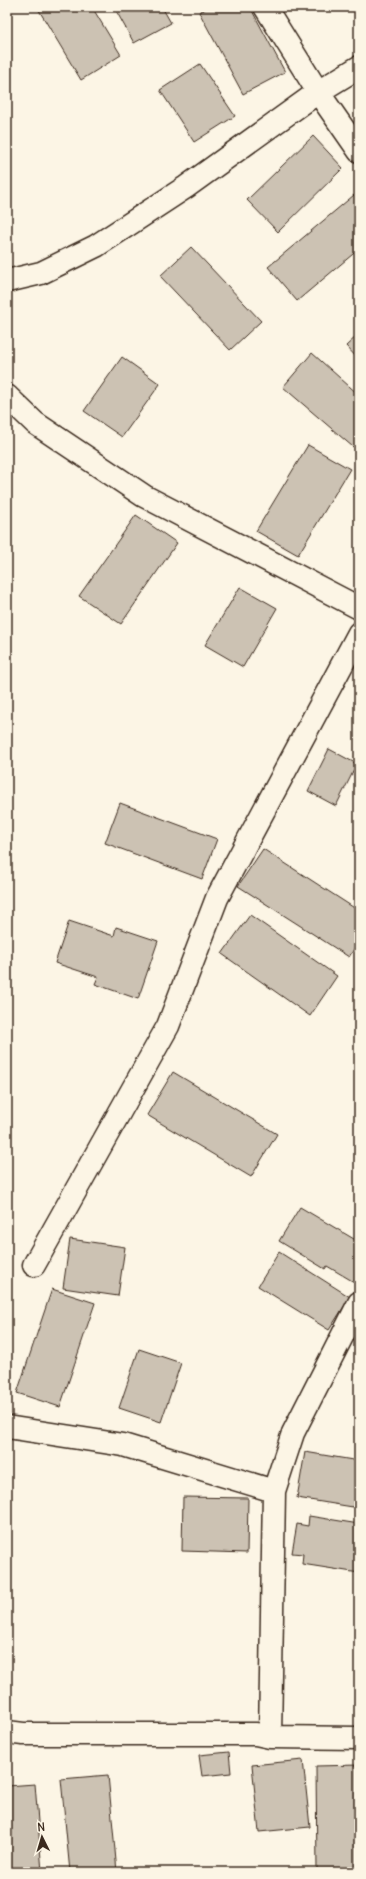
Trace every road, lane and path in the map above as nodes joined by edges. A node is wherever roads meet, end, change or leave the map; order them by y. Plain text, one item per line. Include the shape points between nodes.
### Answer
1 (265, 7) edge
2 (359, 67) edge
3 (318, 92) junction
4 (359, 151) edge
5 (7, 281) edge
6 (7, 396) edge
7 (359, 608) edge
8 (359, 633) edge
9 (34, 1265) dead end
10 (359, 1303) edge
11 (7, 1427) edge
12 (274, 1491) junction
13 (7, 1732) edge
14 (270, 1737) junction
15 (359, 1738) edge

1 - 3 street
2 - 3 street
3 - 4 street
3 - 5 street via 186,187 96,246 41,273
6 - 7 street via 35,423 144,496
8 - 9 street via 217,898 168,1026
10 - 12 street via 293,1432
11 - 12 street via 123,1445
12 - 14 street
13 - 14 street via 256,1734
14 - 15 street

